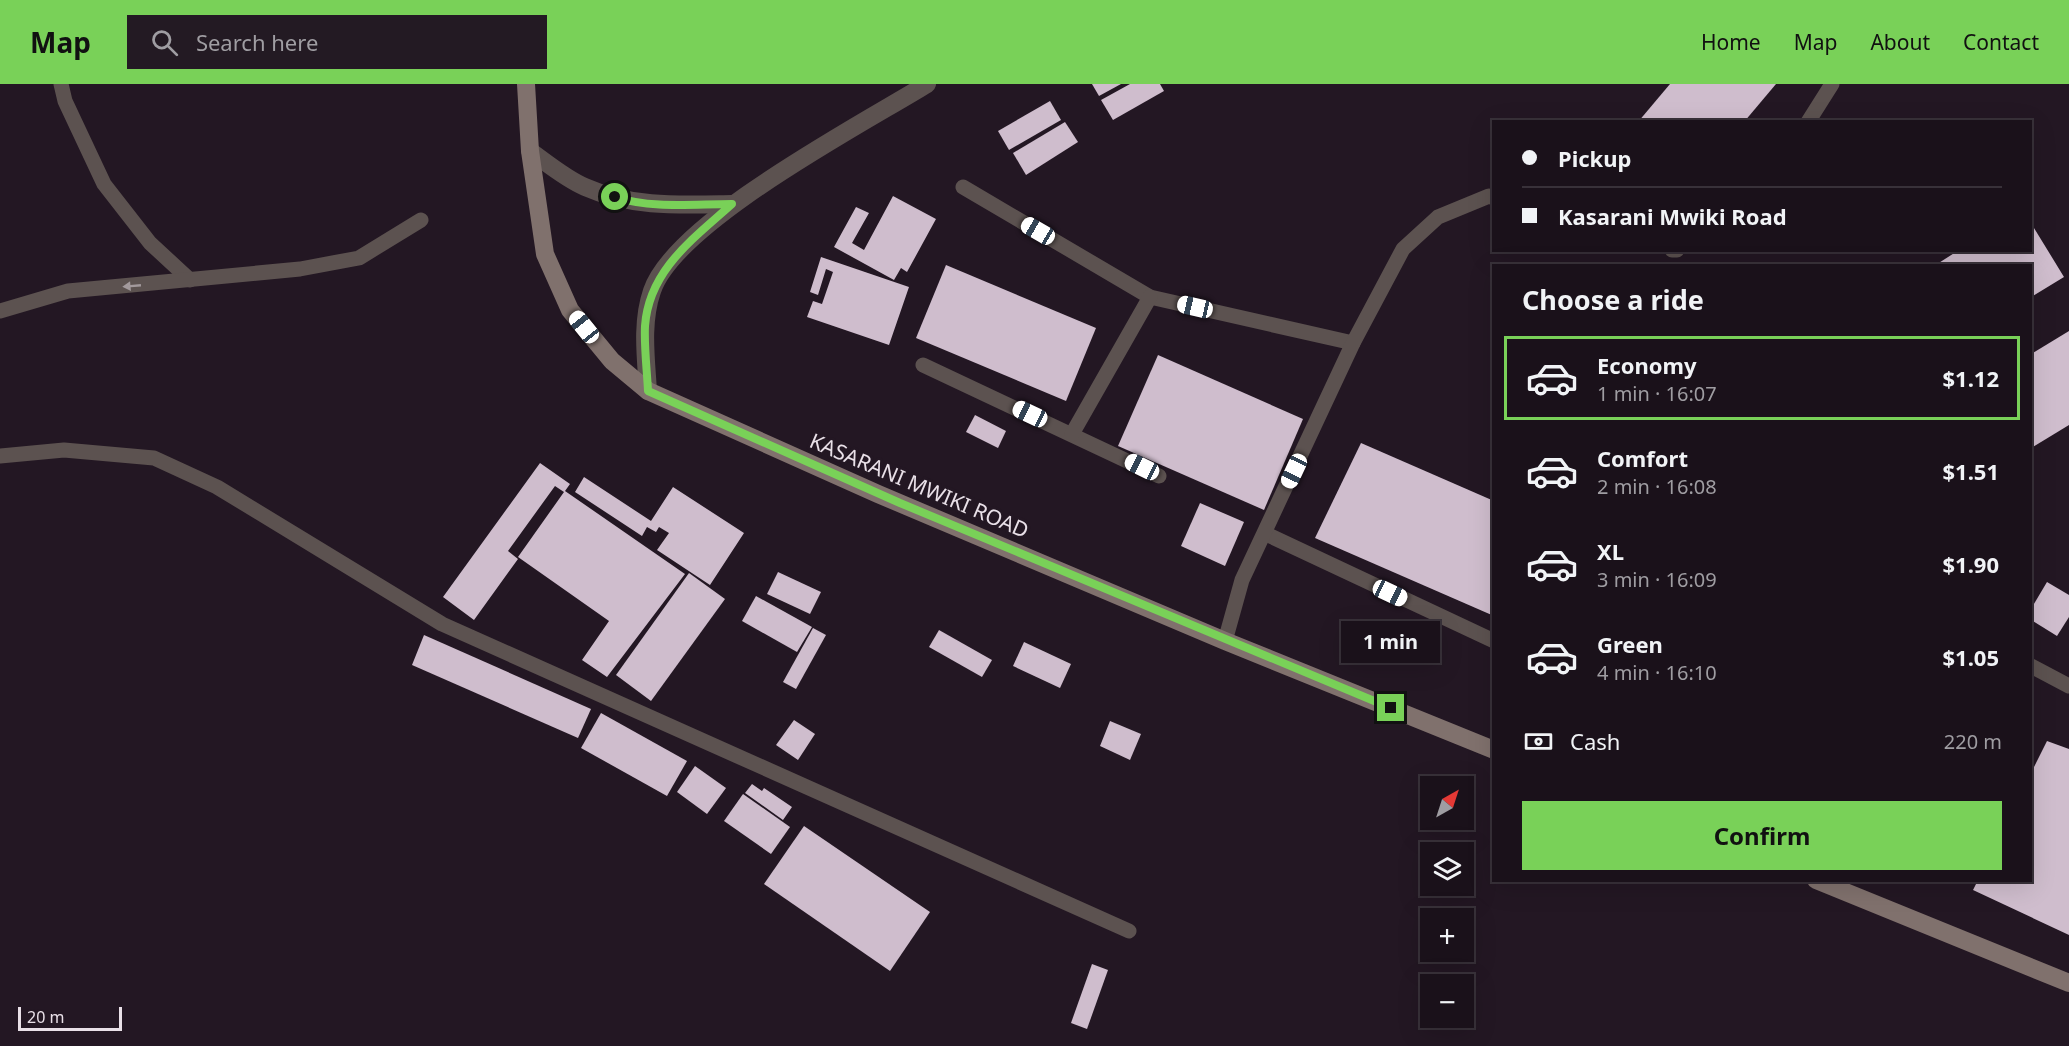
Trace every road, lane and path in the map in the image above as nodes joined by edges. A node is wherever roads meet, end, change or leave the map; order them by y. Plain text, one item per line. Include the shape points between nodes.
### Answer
1 (61, 84) edge
2 (526, 84) edge
3 (927, 84) edge
4 (1832, 84) edge
5 (1809, 120) edge
6 (530, 151) junction
7 (963, 187) dead end
8 (1492, 197) edge
9 (732, 204) junction
10 (421, 220) dead end
11 (190, 280) junction
12 (1150, 297) junction
13 (0, 311) edge
14 (1353, 343) junction
15 (923, 364) dead end
16 (648, 391) junction
17 (1072, 434) junction
18 (0, 456) edge
19 (1159, 476) dead end
20 (1266, 534) junction
21 (1492, 640) edge
22 (1225, 641) junction
23 (2032, 667) edge
24 (2069, 686) edge
25 (1492, 749) edge
26 (1821, 882) edge
27 (1129, 931) dead end
28 (2069, 983) edge

1 - 11 lane via 65,101 104,184 150,243
2 - 6 main road, KASARANI MWIKI ROAD
3 - 9 street
4 - 5 lane
6 - 9 street via 584,187 630,202
6 - 16 main road, KASARANI MWIKI ROAD via 546,254 570,310 612,361
7 - 12 lane
8 - 14 lane via 1437,217 1404,249
9 - 16 street via 667,264 652,290 645,325
10 - 11 lane via 359,258 300,269
11 -> 13 lane via 68,291
12 - 14 lane
12 - 17 lane
14 - 20 lane
15 - 17 lane
16 - 22 main road, KASARANI MWIKI ROAD via 878,494
17 - 19 lane
18 - 27 lane via 64,450 154,458 217,487 442,624
20 - 21 lane
20 - 22 lane via 1242,580
22 - 25 main road, KASARANI MWIKI ROAD
23 - 24 lane
26 - 28 main road

